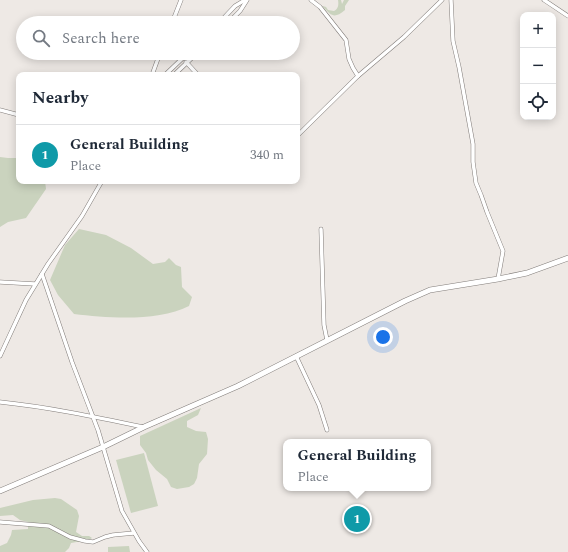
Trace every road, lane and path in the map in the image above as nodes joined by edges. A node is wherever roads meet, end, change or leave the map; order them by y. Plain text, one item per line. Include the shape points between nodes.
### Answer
1 (181, 0) edge
2 (246, 0) edge
3 (311, 0) edge
4 (442, 0) edge
5 (450, 0) edge
6 (544, 0) edge
7 (229, 12) junction
8 (175, 16) edge
9 (225, 16) edge
10 (232, 16) edge
11 (235, 16) edge
12 (568, 16) edge
13 (157, 60) edge
14 (181, 60) edge
15 (187, 62) joint
16 (153, 72) edge
17 (167, 72) edge
18 (177, 72) edge
19 (195, 72) edge
20 (358, 76) junction
21 (0, 110) edge
22 (16, 114) edge
23 (300, 133) edge
24 (100, 184) edge
25 (321, 229) dead end
26 (568, 258) edge
27 (42, 274) junction
28 (498, 279) junction
29 (0, 282) edge
30 (35, 284) junction
31 (327, 340) junction
32 (0, 356) edge
33 (296, 356) junction
34 (0, 402) edge
35 (92, 416) junction
36 (144, 427) junction
37 (327, 430) dead end
38 (103, 447) junction
39 (0, 491) edge
40 (0, 522) edge
41 (134, 533) junction
42 (147, 552) edge

1 - 8 street
2 - 7 street
2 - 11 street
3 - 20 street via 320,7 346,40 349,59
4 - 20 street
5 - 28 street via 453,40 473,144 476,183 503,251
6 - 12 street
7 - 9 street
7 - 10 street
13 - 16 street
14 - 17 street
15 - 18 street
15 - 19 street
20 - 23 street
21 - 22 street
24 - 27 street via 82,216
25 - 31 street via 324,325
26 - 28 main road via 527,274
27 - 30 street
27 - 35 street
28 - 31 main road via 430,290
29 - 30 street
30 - 32 street
31 - 33 main road
33 - 36 main road via 238,386
33 - 37 street via 319,405
34 - 35 street
35 - 36 street
35 - 38 street
36 - 38 main road
38 - 39 main road
38 - 41 street via 122,511
40 - 41 street via 49,526 85,542
41 - 42 street

